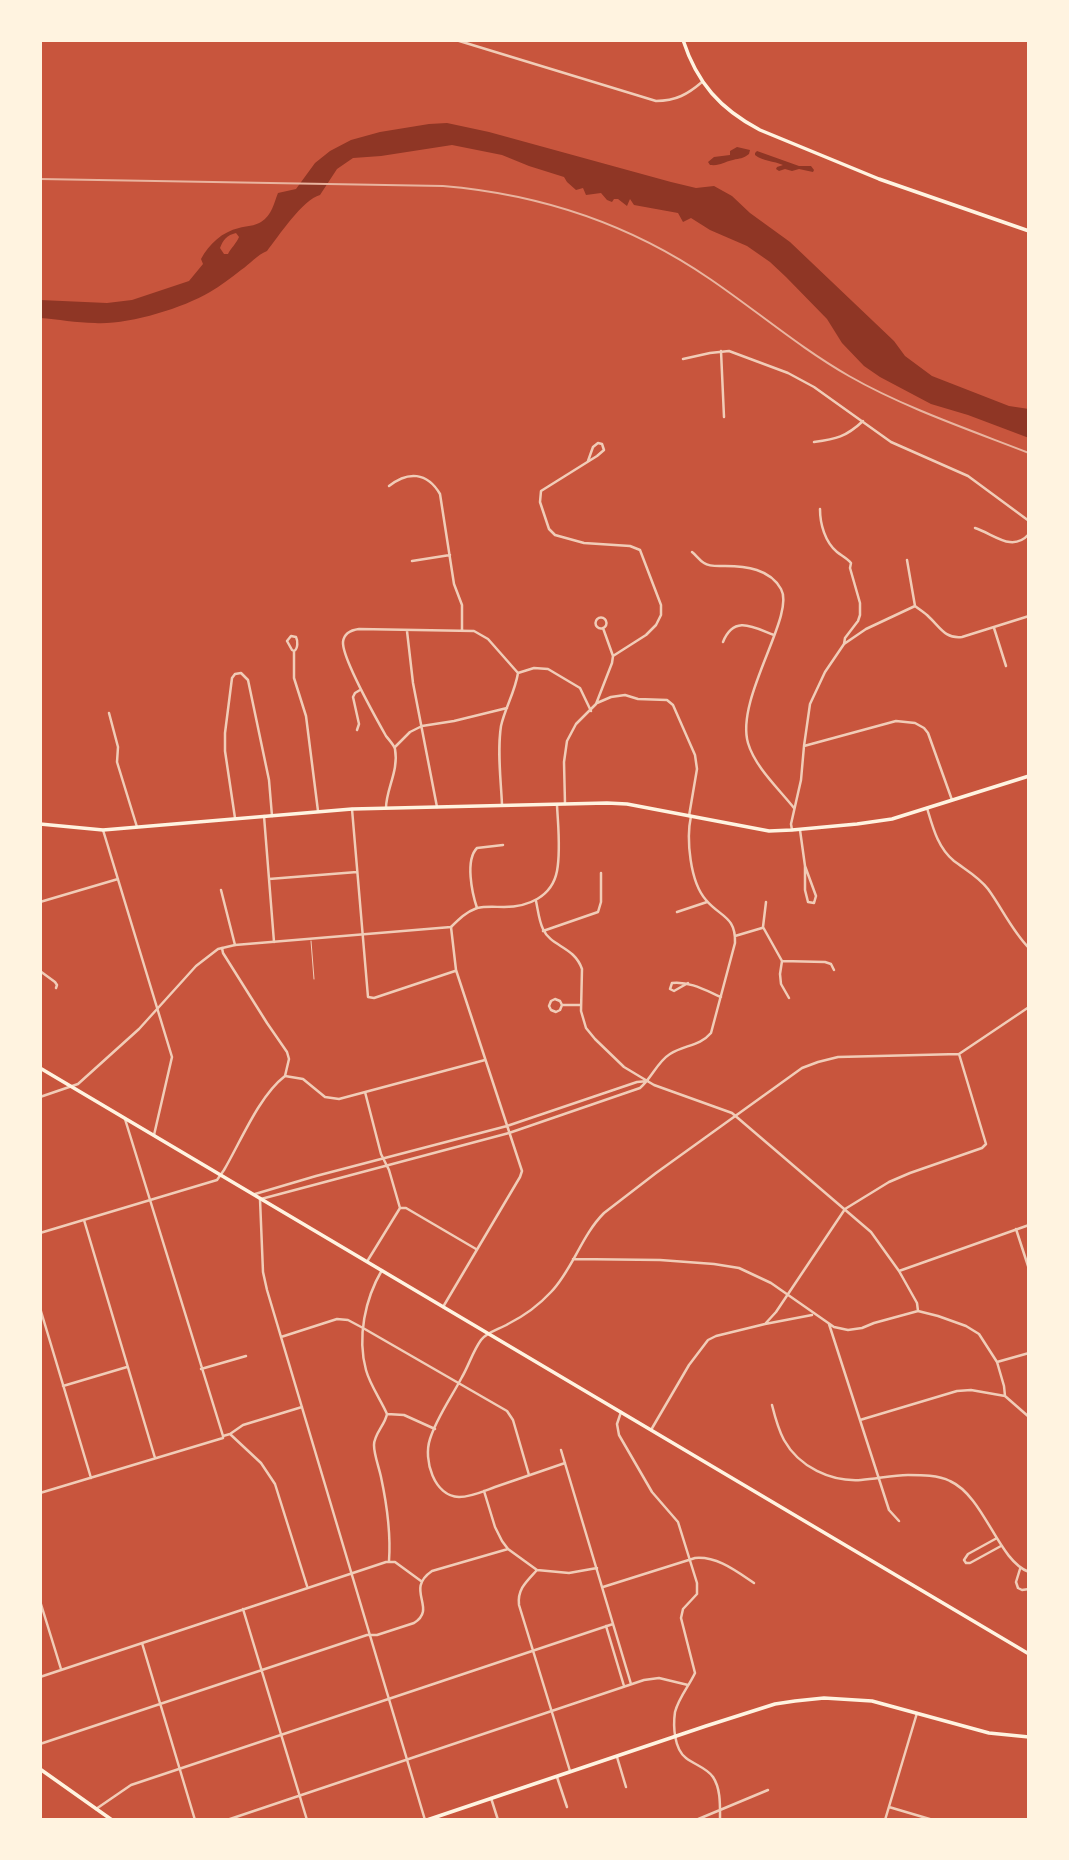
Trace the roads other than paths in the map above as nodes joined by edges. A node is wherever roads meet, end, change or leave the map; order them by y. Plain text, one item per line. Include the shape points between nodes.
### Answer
1 (456, 40) edge
2 (683, 40) edge
3 (702, 82) junction
4 (1029, 231) edge
5 (721, 351) junction
6 (683, 359) dead end
7 (724, 417) dead end
8 (863, 421) junction
9 (814, 442) dead end
10 (588, 461) junction
11 (389, 486) dead end
12 (820, 509) dead end
13 (1029, 521) edge
14 (975, 528) dead end
15 (1029, 534) edge
16 (692, 552) dead end
17 (450, 555) junction
18 (907, 560) dead end
19 (412, 561) dead end
20 (915, 606) junction
21 (1029, 616) edge
22 (603, 628) dead end
23 (994, 628) junction
24 (407, 631) junction
25 (462, 631) junction
26 (774, 635) junction
27 (723, 642) dead end
28 (844, 644) junction
29 (294, 651) dead end
30 (613, 656) junction
31 (1006, 666) dead end
32 (518, 673) junction
33 (361, 690) junction
34 (602, 690) junction
35 (611, 697) junction
36 (596, 704) junction
37 (507, 708) junction
38 (591, 711) junction
39 (109, 713) dead end
40 (422, 726) junction
41 (357, 730) dead end
42 (804, 746) junction
43 (395, 747) junction
44 (1029, 776) edge
45 (952, 800) junction
46 (558, 804) junction
47 (565, 804) junction
48 (502, 805) junction
49 (437, 807) junction
50 (386, 808) junction
51 (794, 808) junction
52 (927, 808) junction
53 (352, 809) junction
54 (318, 812) junction
55 (264, 816) junction
56 (272, 816) junction
57 (690, 816) junction
58 (235, 819) junction
59 (40, 824) edge
60 (137, 827) junction
61 (103, 830) junction
62 (792, 830) junction
63 (800, 830) junction
64 (503, 845) dead end
65 (805, 866) junction
66 (357, 872) junction
67 (601, 873) dead end
68 (118, 879) junction
69 (269, 880) junction
70 (221, 890) dead end
71 (536, 901) junction
72 (40, 902) edge
73 (707, 902) junction
74 (766, 902) dead end
75 (477, 908) junction
76 (677, 912) dead end
77 (451, 927) junction
78 (763, 928) junction
79 (543, 930) junction
80 (362, 935) junction
81 (735, 936) junction
82 (311, 939) junction
83 (275, 942) junction
84 (235, 945) junction
85 (222, 948) junction
86 (1029, 948) edge
87 (782, 961) junction
88 (834, 970) dead end
89 (40, 971) edge
90 (456, 971) junction
91 (314, 979) dead end
92 (688, 984) junction
93 (56, 988) dead end
94 (720, 997) junction
95 (789, 998) dead end
96 (580, 1005) junction
97 (562, 1006) dead end
98 (1029, 1007) edge
99 (158, 1008) junction
100 (959, 1054) junction
101 (485, 1060) junction
102 (40, 1068) edge
103 (285, 1076) junction
104 (648, 1081) junction
105 (72, 1087) junction
106 (365, 1092) junction
107 (40, 1097) edge
108 (735, 1116) junction
109 (125, 1119) junction
110 (507, 1126) junction
111 (509, 1133) junction
112 (154, 1135) junction
113 (384, 1158) junction
114 (387, 1166) junction
115 (221, 1174) junction
116 (298, 1181) junction
117 (300, 1188) junction
118 (253, 1195) junction
119 (150, 1199) junction
120 (260, 1199) junction
121 (400, 1208) junction
122 (845, 1209) junction
123 (84, 1220) junction
124 (1029, 1225) edge
125 (1016, 1229) junction
126 (40, 1233) edge
127 (477, 1249) junction
128 (573, 1259) junction
129 (367, 1261) junction
130 (1029, 1269) edge
131 (382, 1270) junction
132 (899, 1271) junction
133 (788, 1294) junction
134 (443, 1307) junction
135 (40, 1308) edge
136 (918, 1311) junction
137 (814, 1315) junction
138 (765, 1324) junction
139 (829, 1324) junction
140 (363, 1328) junction
141 (488, 1334) junction
142 (281, 1337) junction
143 (1029, 1353) edge
144 (246, 1356) dead end
145 (997, 1362) junction
146 (128, 1367) junction
147 (201, 1369) junction
148 (459, 1383) junction
149 (63, 1385) junction
150 (1005, 1396) junction
151 (772, 1405) dead end
152 (302, 1407) junction
153 (621, 1412) junction
154 (387, 1414) junction
155 (1029, 1417) edge
156 (860, 1420) junction
157 (435, 1429) junction
158 (651, 1430) junction
159 (230, 1434) junction
160 (223, 1436) junction
161 (561, 1450) dead end
162 (156, 1458) junction
163 (565, 1463) junction
164 (529, 1475) junction
165 (92, 1478) junction
166 (879, 1478) junction
167 (484, 1491) junction
168 (40, 1493) edge
169 (899, 1521) dead end
170 (997, 1538) junction
171 (1002, 1546) junction
172 (508, 1549) junction
173 (689, 1560) junction
174 (389, 1561) junction
175 (597, 1568) junction
176 (1020, 1569) junction
177 (537, 1570) junction
178 (1029, 1572) edge
179 (352, 1573) junction
180 (421, 1581) junction
181 (754, 1583) dead end
182 (603, 1587) junction
183 (307, 1588) junction
184 (1029, 1589) edge
185 (40, 1601) edge
186 (243, 1609) junction
187 (613, 1624) junction
188 (607, 1626) junction
189 (370, 1635) junction
190 (142, 1643) junction
191 (533, 1651) junction
192 (1029, 1654) edge
193 (61, 1670) junction
194 (261, 1670) junction
195 (40, 1677) edge
196 (631, 1684) junction
197 (688, 1685) junction
198 (624, 1686) junction
199 (389, 1699) junction
200 (160, 1704) junction
201 (552, 1712) junction
202 (917, 1713) junction
203 (281, 1735) junction
204 (676, 1736) junction
205 (1029, 1737) edge
206 (40, 1744) edge
207 (616, 1755) junction
208 (407, 1759) junction
209 (40, 1769) edge
210 (180, 1769) junction
211 (570, 1771) junction
212 (557, 1776) junction
213 (626, 1787) dead end
214 (768, 1790) dead end
215 (300, 1795) junction
216 (491, 1798) junction
217 (567, 1807) dead end
218 (889, 1807) junction
219 (96, 1809) junction
220 (720, 1810) junction
221 (111, 1820) edge
222 (195, 1820) edge
223 (226, 1820) edge
224 (307, 1820) edge
225 (426, 1820) edge
226 (498, 1820) edge
227 (696, 1820) edge
228 (720, 1820) edge
229 (885, 1820) edge
230 (933, 1820) edge

1 - 3 street via 656,101 680,98
2 - 3 main road
3 - 4 main road via 728,109 760,130 879,179
5 - 6 street
5 - 7 street
5 - 8 street via 746,356 799,379
8 - 9 street via 842,437
8 - 13 street via 891,442 968,476
10 - 10 street via 604,450 601,444 593,447
10 - 30 street via 541,491 540,502 551,533 584,543 637,547 661,605 656,625
11 - 17 street via 411,476 422,477 436,488
12 - 28 street via 827,538 850,563 860,603 858,621
14 - 15 street via 1013,543
16 - 26 street via 708,565 752,568 781,587 785,596
17 - 19 street
17 - 25 street via 462,605
18 - 20 street
20 - 23 street via 954,638
20 - 28 street
21 - 23 street
22 - 30 street
23 - 31 street
24 - 25 street
24 - 33 street via 355,629 347,634 344,648
24 - 40 street
25 - 32 street via 484,635
26 - 27 street via 736,626
26 - 51 street via 749,703 745,731 759,764
28 - 42 street via 813,695
29 - 54 street via 294,678 306,716
30 - 34 street
32 - 37 street
32 - 38 street via 548,669 580,688
33 - 41 street via 353,697
33 - 43 street
34 - 35 street
34 - 36 street
35 - 36 street
35 - 57 street via 667,700 673,705 695,755
36 - 38 street
37 - 40 street
37 - 48 street via 500,737
38 - 47 street via 576,724 567,741
39 - 60 street via 117,762
40 - 43 street
40 - 49 street
42 - 45 street via 897,721 915,723 928,733
42 - 51 street
43 - 50 street
44 - 45 main road
45 - 52 main road
46 - 47 main road
46 - 48 main road
46 - 71 street via 558,868 552,884
47 - 57 main road via 627,804
48 - 49 main road
49 - 50 main road
50 - 53 main road
51 - 62 street
52 - 63 main road via 892,819
52 - 86 street via 939,844 987,887
53 - 54 main road
53 - 66 street
54 - 56 main road
55 - 56 main road
55 - 58 main road
55 - 69 street
56 - 58 street via 270,780 248,680 237,673 232,678 225,742
57 - 62 main road via 769,831
57 - 73 street via 689,851
58 - 60 main road
59 - 61 main road
60 - 61 main road
61 - 68 street
62 - 63 main road
63 - 65 street
64 - 75 street via 477,848 471,855
65 - 65 street via 805,890 811,904 816,896
66 - 69 street
66 - 80 street
67 - 79 street via 598,912
68 - 72 street
68 - 99 street
69 - 83 street
70 - 84 street
71 - 75 street
71 - 79 street
73 - 76 street
73 - 81 street via 729,921
74 - 78 street
75 - 77 street
77 - 80 street
77 - 90 street
78 - 81 street
78 - 87 street
79 - 96 street via 581,964
80 - 82 street
80 - 90 street via 371,999
81 - 94 street
82 - 83 street
82 - 91 lane
83 - 84 street
84 - 85 street
85 - 99 street via 196,966
85 - 103 street via 287,1052
87 - 88 street via 824,962
87 - 95 street via 781,984
89 - 93 street
90 - 101 street
92 - 92 street via 674,991 670,989 675,982
92 - 94 street
94 - 104 street via 711,1034 701,1043 673,1052
96 - 97 street
96 - 104 street via 583,1022 595,1039 624,1067
98 - 100 street
99 - 105 street
99 - 112 street via 172,1057
100 - 108 street via 838,1057 818,1062 802,1068
100 - 122 street via 986,1144 889,1182
101 - 106 street
101 - 110 street
102 - 105 main road
103 - 106 street via 303,1080 334,1099
103 - 115 street via 267,1094
104 - 108 street
104 - 110 street
104 - 111 street via 640,1088
105 - 107 street
105 - 109 main road
106 - 113 street
108 - 122 street
108 - 128 street via 604,1213
109 - 112 main road
109 - 119 street
110 - 111 street
110 - 113 street
111 - 114 street
111 - 127 street via 522,1174
112 - 115 main road
113 - 114 street
113 - 116 street
114 - 117 street
114 - 121 street
115 - 118 main road
115 - 119 street via 217,1180
116 - 117 street
116 - 118 street
117 - 120 street
118 - 120 main road
119 - 123 street
119 - 147 street
120 - 129 main road
120 - 142 street via 264,1276
121 - 127 street
121 - 129 street
122 - 132 street via 871,1233
122 - 133 street
123 - 126 street
123 - 146 street
124 - 125 street
125 - 130 street
125 - 132 street
127 - 134 street
128 - 133 street via 660,1260 739,1268
128 - 141 street via 551,1292 528,1312
129 - 131 main road
131 - 134 main road
131 - 140 street via 367,1304
132 - 136 street
133 - 137 street
133 - 138 street
134 - 141 main road
135 - 149 street
136 - 139 street via 862,1328 848,1330
136 - 145 street via 979,1334
137 - 138 street
137 - 139 street
138 - 158 street via 708,1340
139 - 156 street
140 - 142 street via 337,1319
140 - 148 street
140 - 154 street via 366,1372
141 - 148 street via 482,1337
141 - 153 main road
142 - 152 street
143 - 145 street
144 - 147 street
145 - 150 street
146 - 149 street
146 - 162 street
147 - 160 street
148 - 157 street
148 - 164 street via 507,1411
149 - 165 street
150 - 155 street
150 - 156 street via 957,1391
151 - 166 street via 785,1442 812,1468 843,1480
152 - 159 street via 240,1426
152 - 179 street
153 - 158 main road
153 - 173 street via 617,1428 624,1446 652,1492 678,1522
154 - 157 street via 404,1415
154 - 174 street via 374,1446 389,1531
156 - 166 street
157 - 167 street via 429,1455 438,1487 462,1497
158 - 192 main road
159 - 160 street
159 - 183 street via 264,1466 275,1484
160 - 162 street
161 - 163 street
162 - 165 street
163 - 164 street
163 - 175 street
164 - 167 street
165 - 168 street
166 - 169 street via 889,1510
166 - 170 street via 922,1475 954,1482 970,1496
167 - 172 street via 495,1527
170 - 171 street
170 - 171 street via 964,1560 970,1563
171 - 176 street
172 - 177 street
172 - 180 street via 432,1572
173 - 181 street via 715,1559
173 - 182 street
173 - 197 street via 698,1590 681,1613 695,1670
174 - 179 street
174 - 180 street
175 - 177 street via 569,1573
175 - 182 street
176 - 178 street
176 - 184 street via 1018,1588
177 - 191 street via 521,1588 518,1599
179 - 183 street
179 - 189 street
180 - 189 street via 424,1610 419,1620
182 - 187 street
183 - 186 street
185 - 193 street
186 - 190 street
186 - 194 street
187 - 188 street
187 - 196 street
188 - 191 street
188 - 198 street
189 - 194 street
189 - 199 street
190 - 193 street
190 - 200 street
191 - 199 street
191 - 201 street
193 - 195 street
194 - 200 street
194 - 203 street
196 - 197 street via 659,1678
196 - 198 street
197 - 204 street via 675,1713
198 - 201 street
199 - 203 street
199 - 208 street
200 - 206 street
200 - 210 street
201 - 208 street
201 - 211 street
202 - 204 main road via 872,1701 814,1699 775,1704
202 - 205 main road via 989,1733
202 - 218 street
203 - 210 street
203 - 215 street
204 - 207 main road
204 - 220 street via 683,1755 713,1776
207 - 211 main road
207 - 213 street
208 - 215 street
208 - 225 street
209 - 219 main road
210 - 219 street via 131,1785
210 - 222 street
211 - 212 main road
212 - 216 main road
212 - 217 street
214 - 220 street
215 - 223 street
215 - 224 street
216 - 225 main road
216 - 226 street
218 - 229 street
218 - 230 street
219 - 221 main road
220 - 227 street
220 - 228 street

